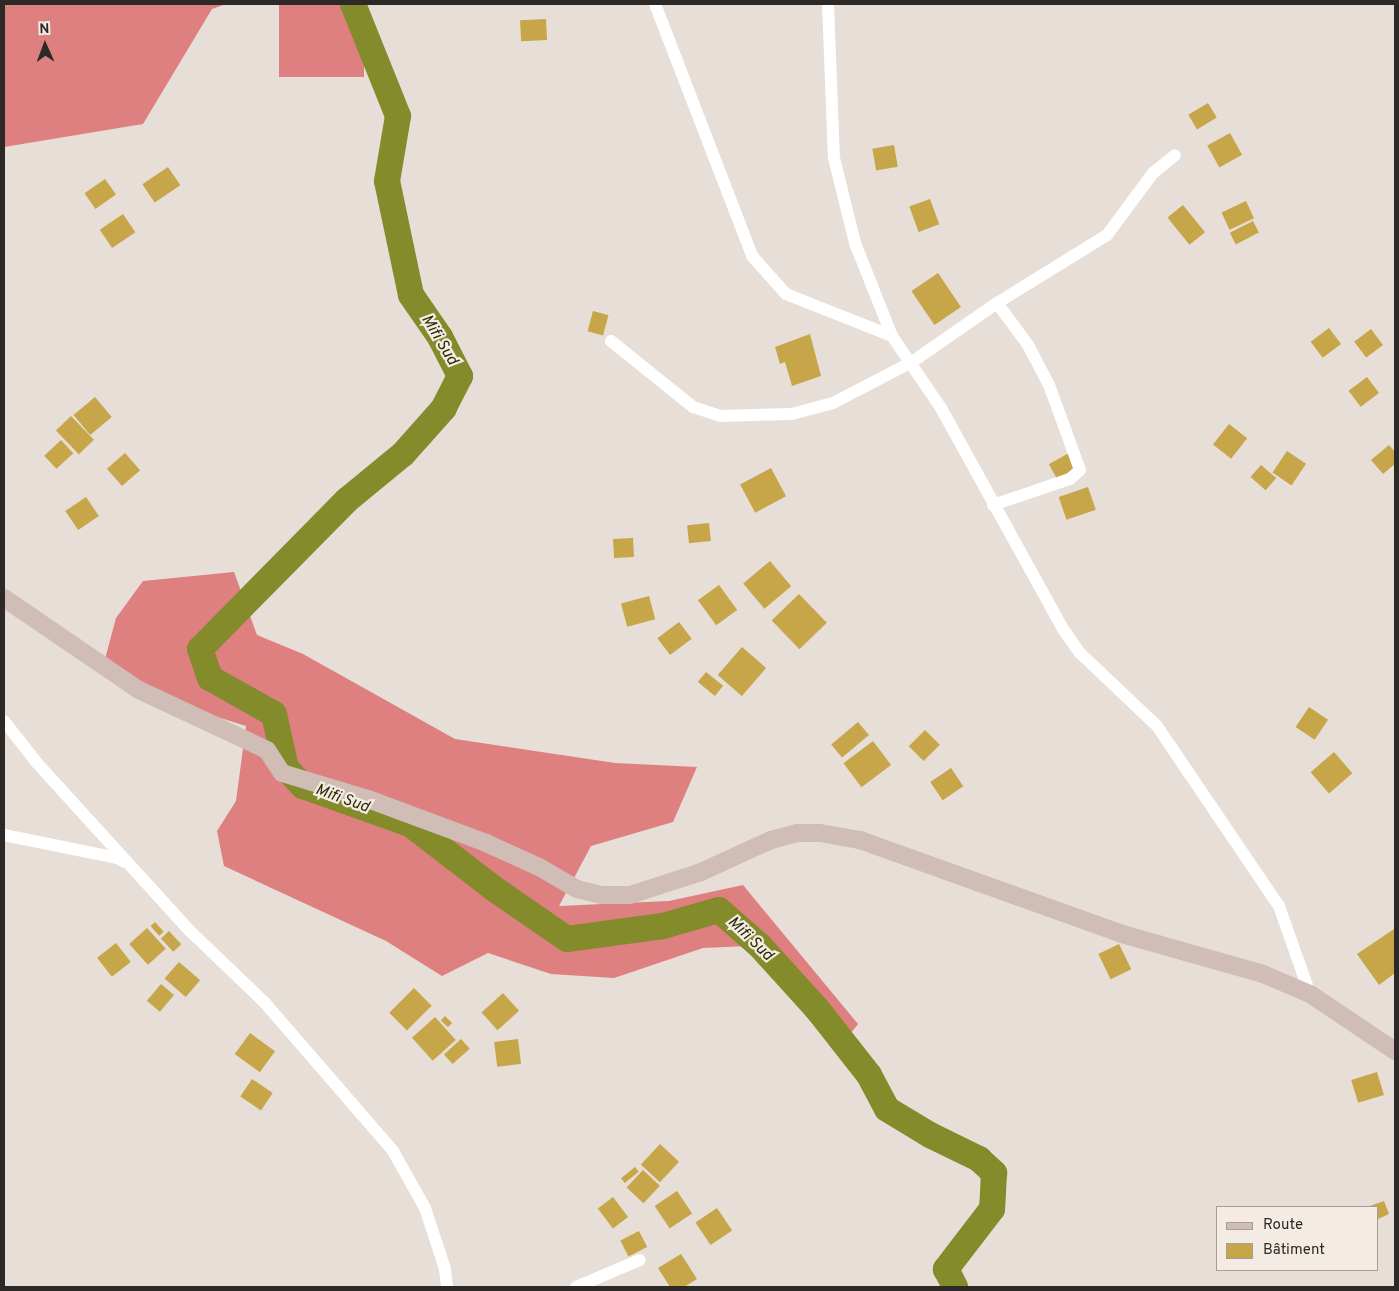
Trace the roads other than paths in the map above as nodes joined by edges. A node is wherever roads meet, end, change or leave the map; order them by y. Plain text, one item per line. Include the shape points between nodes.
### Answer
1 (655, 4) edge
2 (828, 4) edge
3 (1175, 155) dead end
4 (997, 303) junction
5 (892, 336) junction
6 (611, 341) dead end
7 (912, 362) junction
8 (992, 505) junction
9 (4, 598) edge
10 (4, 721) edge
11 (4, 835) edge
12 (131, 866) junction
13 (1310, 994) junction
14 (1395, 1051) edge
15 (640, 1260) dead end
16 (447, 1287) edge
17 (576, 1287) edge

1 - 5 street via 752,256 786,294
2 - 5 street via 834,158 855,243
3 - 4 street via 1153,173 1107,235
4 - 7 street
4 - 8 street via 1028,344 1049,385 1080,470 1070,479
5 - 7 street
6 - 7 street via 693,408 720,416 792,414 834,403
7 - 8 street
8 - 13 street via 1080,653 1157,726 1279,906
9 - 13 street via 140,690 267,750 282,773 368,799 486,843 577,889 601,896 630,895 702,872 771,840 820,833 860,840 1122,934 1263,974
10 - 12 street via 37,764
11 - 12 street via 117,858
12 - 16 street via 190,931 265,1003 393,1151 425,1208 445,1269
13 - 14 street
15 - 17 street

